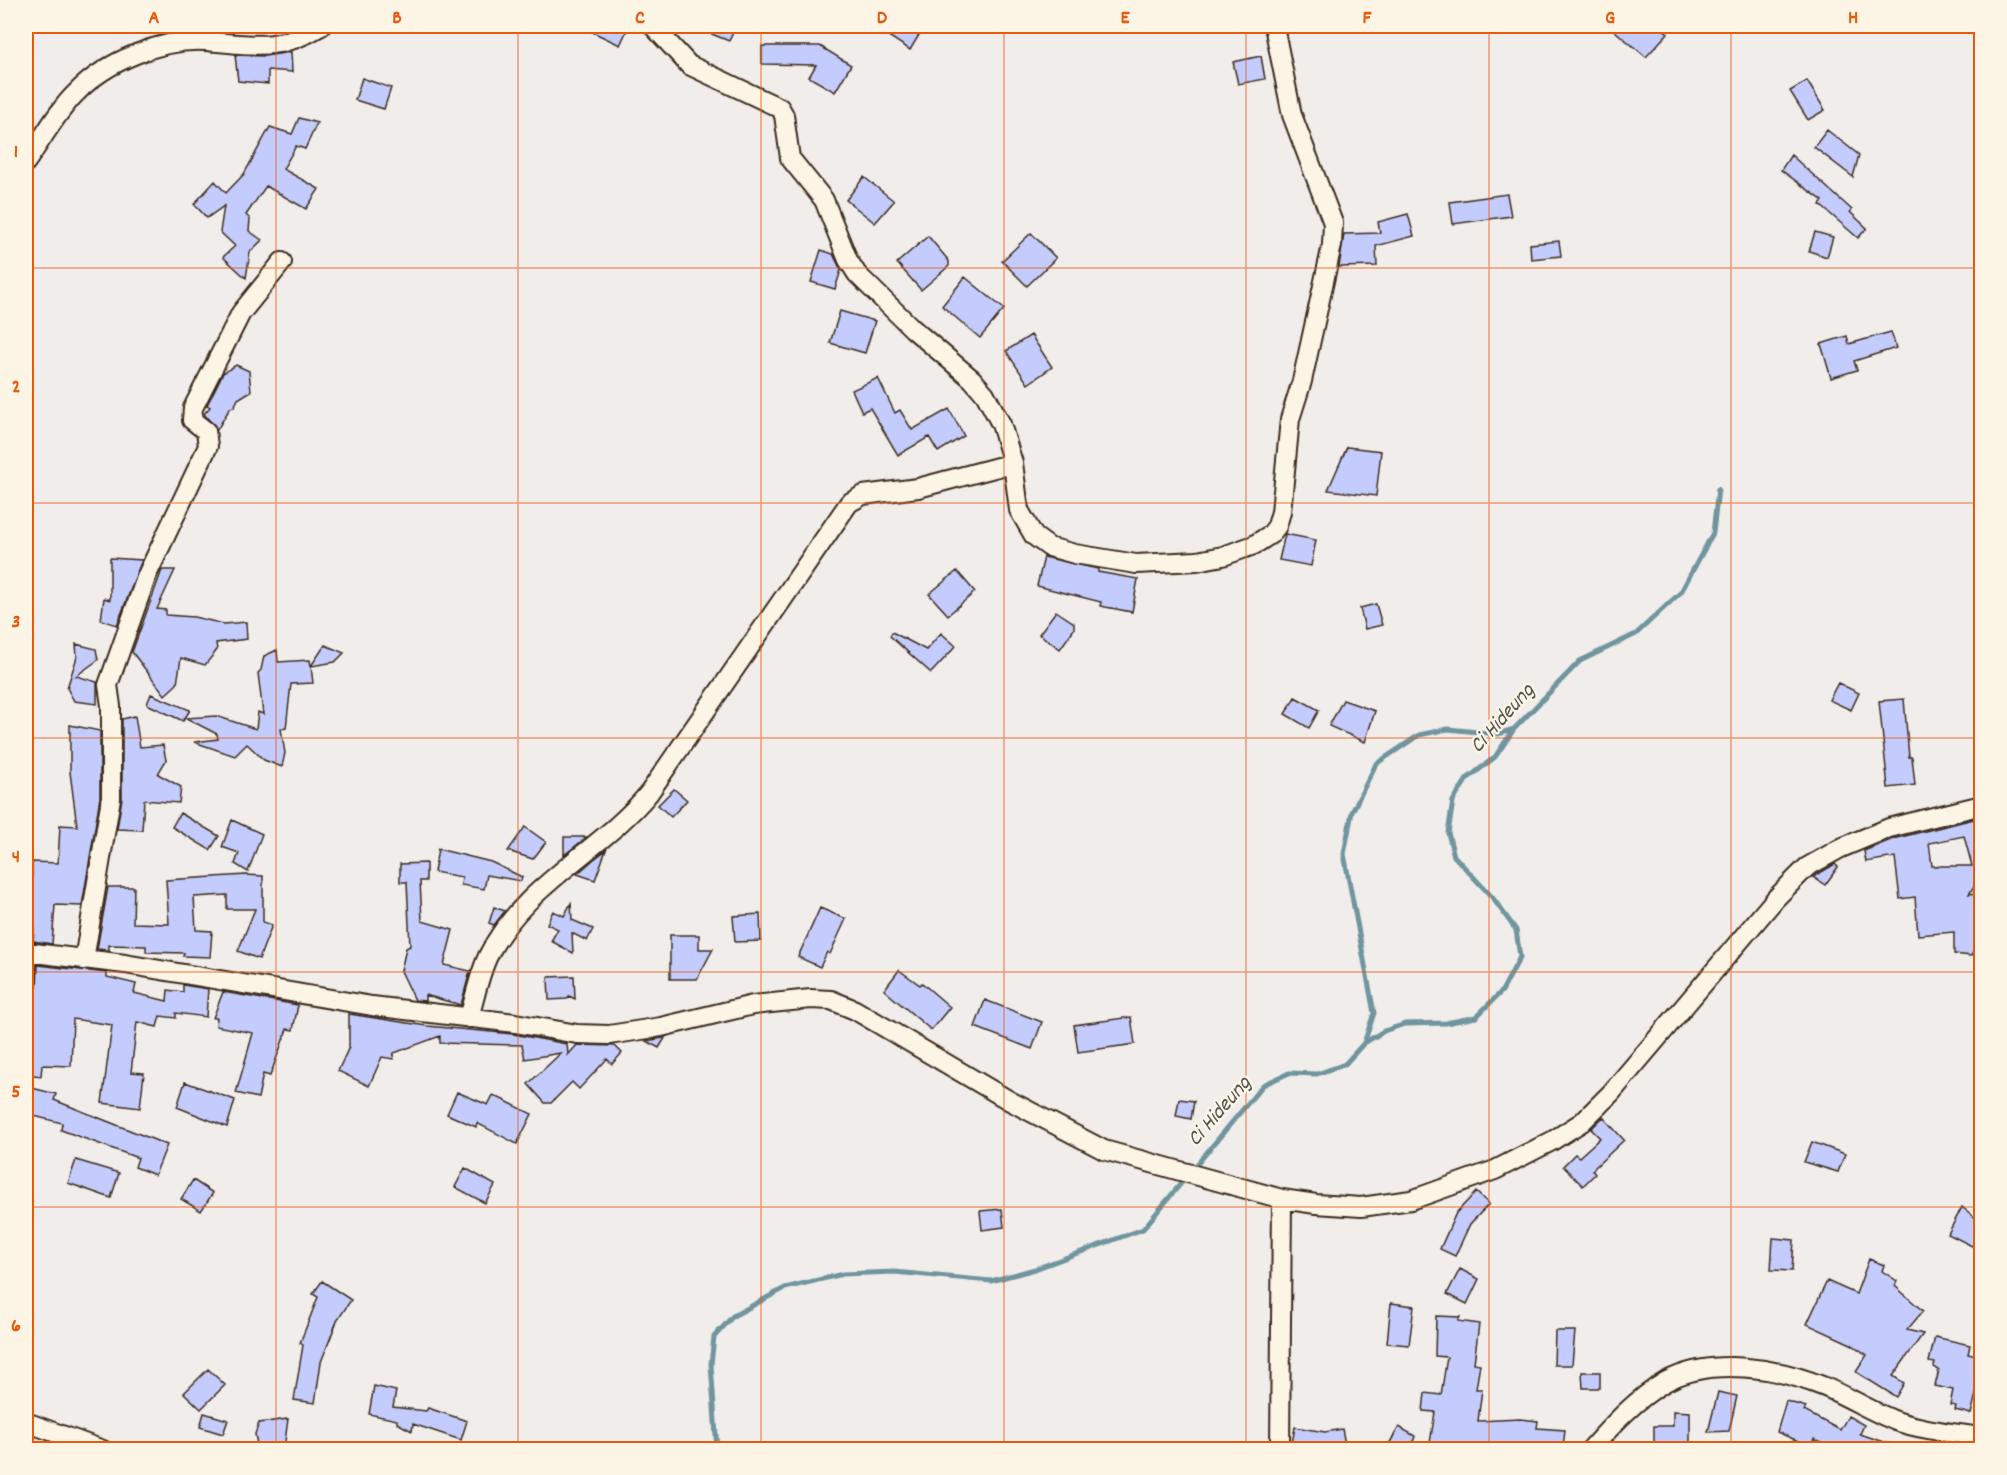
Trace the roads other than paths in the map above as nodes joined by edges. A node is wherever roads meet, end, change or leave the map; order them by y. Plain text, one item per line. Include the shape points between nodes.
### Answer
1 (321, 26) edge
2 (653, 26) edge
3 (1274, 26) edge
4 (26, 162) edge
5 (282, 262) dead end
6 (1013, 463) junction
7 (1982, 805) edge
8 (26, 953) edge
9 (84, 960) junction
10 (26, 986) edge
11 (469, 1018) junction
12 (1282, 1199) junction
13 (26, 1422) edge
14 (1982, 1437) edge
15 (102, 1449) edge
16 (1280, 1449) edge
17 (1590, 1449) edge

1 - 4 street via 296,39 268,46 204,41 170,44 137,56 98,74 76,93
2 - 6 street via 689,65 780,108 790,158 824,200 857,274 985,394 1001,424
3 - 6 street via 1292,115 1333,223 1328,266 1290,419 1277,526 1254,545 1197,561 1136,564 1075,554 1049,547 1025,525
5 - 9 street via 241,313 193,408 192,420 206,430 208,446 147,575 108,685 111,798
6 - 11 street via 918,488 863,495 849,503 649,793 622,823 533,897 511,923 489,954
7 - 12 street via 1889,828 1807,867 1776,898 1611,1093 1582,1122 1552,1141 1495,1170 1411,1200 1360,1207
8 - 9 street
8 - 10 street
9 - 11 street
11 - 12 street via 609,1035 753,1005 831,1000 1104,1150
12 - 16 street
13 - 15 street
14 - 17 street via 1898,1421 1824,1387 1770,1371 1724,1367 1689,1372 1665,1383 1633,1406

